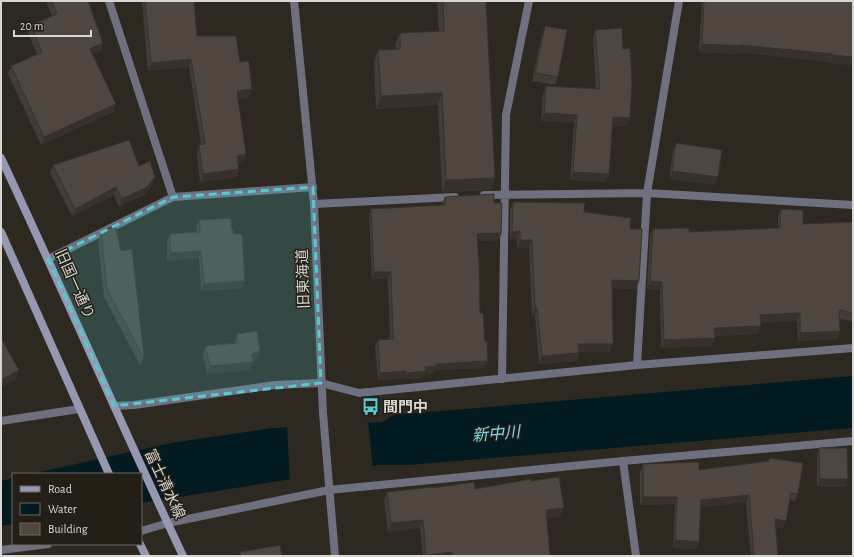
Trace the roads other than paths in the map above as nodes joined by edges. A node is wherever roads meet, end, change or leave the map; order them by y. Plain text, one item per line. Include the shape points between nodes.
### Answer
1 (109, 1) edge
2 (294, 1) edge
3 (529, 1) edge
4 (679, 1) edge
5 (1, 158) edge
6 (313, 187) junction
7 (648, 193) junction
8 (504, 194) junction
9 (174, 197) junction
10 (314, 204) junction
11 (853, 204) edge
12 (1, 232) edge
13 (48, 259) junction
14 (853, 348) edge
15 (637, 365) junction
16 (502, 379) junction
17 (321, 383) junction
18 (114, 406) junction
19 (79, 409) junction
20 (1, 420) edge
21 (121, 423) joint
22 (853, 441) edge
23 (623, 461) junction
24 (109, 473) edge
25 (328, 490) junction
26 (168, 523) junction
27 (142, 531) edge
28 (40, 545) edge
29 (140, 545) edge
30 (1, 550) edge
31 (146, 556) edge
32 (183, 556) edge
33 (335, 556) edge
34 (636, 556) edge

1 - 9 street
2 - 6 street, 旧東海道
3 - 8 street via 506,115
4 - 7 street
5 - 13 main road, 旧国一通り
6 - 9 street
6 - 10 street, 旧東海道
7 - 8 street
7 - 11 street
7 - 15 street
8 - 10 street
8 - 16 street
9 - 13 street
10 - 17 street, 旧東海道
12 - 19 main road
13 - 18 main road, 旧国一通り
14 - 15 street
15 - 16 street
16 - 17 street via 359,392
17 - 18 street via 275,386
17 - 25 street, 旧東海道
18 - 21 main road, 旧国一通り
19 - 20 street
19 - 24 main road
21 - 26 main road, 富士清水線
22 - 23 street
23 - 25 street
23 - 34 street
25 - 26 street
25 - 33 street, 旧東海道
26 - 27 street
26 - 32 main road, 富士清水線
28 - 30 street
29 - 31 main road

